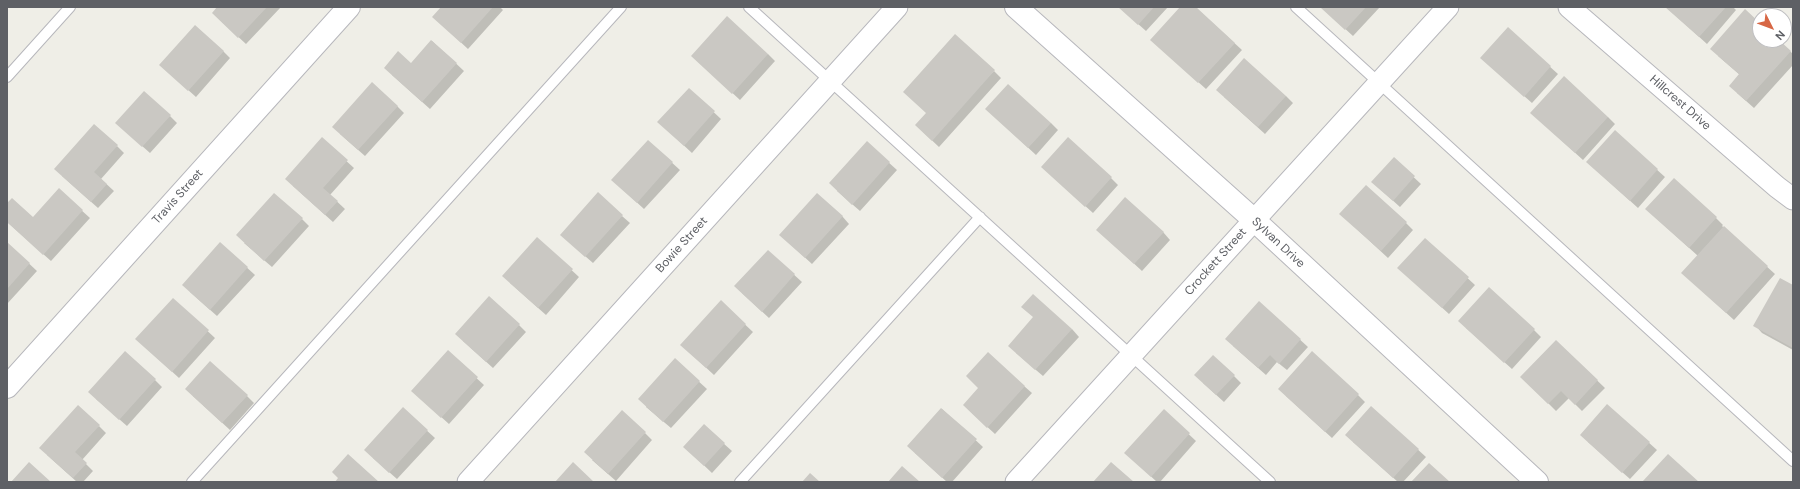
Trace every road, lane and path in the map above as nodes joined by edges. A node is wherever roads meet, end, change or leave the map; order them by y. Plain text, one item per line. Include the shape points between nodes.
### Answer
1 (70, 7) edge
2 (349, 7) edge
3 (621, 7) edge
4 (749, 7) edge
5 (897, 7) edge
6 (1016, 7) edge
7 (1296, 7) edge
8 (1448, 7) edge
9 (1569, 7) edge
10 (7, 77) edge
11 (830, 81) junction
12 (1378, 83) junction
13 (1793, 199) edge
14 (980, 217) junction
15 (1254, 220) junction
16 (1132, 355) junction
17 (7, 387) edge
18 (1793, 461) edge
19 (192, 482) edge
20 (468, 482) edge
21 (740, 482) edge
22 (1016, 482) edge
23 (1270, 482) edge
24 (1537, 482) edge

1 - 10 lane
2 - 17 street, Travis Street
3 - 19 lane
4 - 11 lane
5 - 11 street, Bowie Street
6 - 15 street, Sylvan Drive
7 - 12 lane
8 - 12 street, Crockett Street
9 - 13 street, Hillcrest Drive
11 - 14 lane
11 - 20 street, Bowie Street
12 - 15 street, Crockett Street
12 - 18 lane
14 - 16 lane
14 - 21 lane
15 - 16 street, Crockett Street
15 - 24 street, Sylvan Drive
16 - 22 street, Crockett Street
16 - 23 lane

